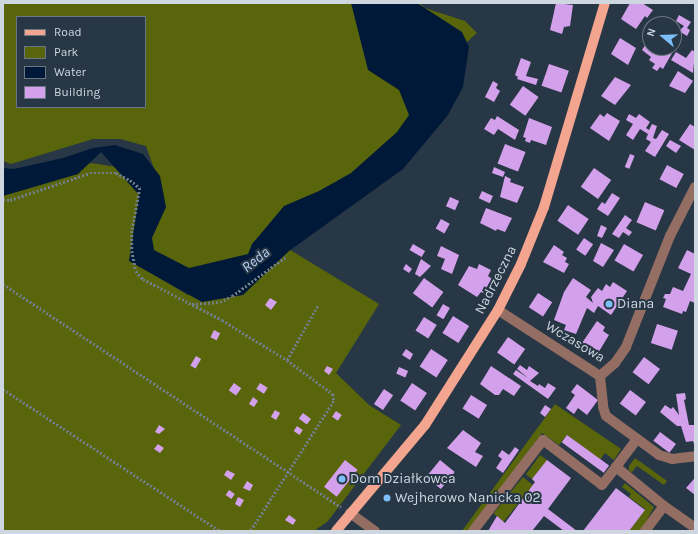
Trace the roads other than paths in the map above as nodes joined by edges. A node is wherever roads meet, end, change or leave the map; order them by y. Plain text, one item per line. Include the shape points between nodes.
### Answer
1 (605, 3) edge
2 (695, 187) edge
3 (498, 310) junction
4 (600, 376) junction
5 (637, 439) junction
6 (695, 456) edge
7 (616, 468) junction
8 (664, 506) junction
9 (346, 510) junction
10 (695, 528) edge
11 (336, 531) edge
12 (375, 531) edge
13 (473, 531) edge
14 (645, 531) edge

1 - 3 main road, Nadrzeczna via 544,207 521,264
2 - 4 street, Wczasowa via 670,236 626,347 615,363
3 - 4 street, Wczasowa
3 - 9 main road, Nadrzeczna via 425,425
4 - 5 street via 606,416
5 - 6 street via 659,455 672,459
5 - 7 street
7 - 8 street
7 - 13 street via 602,485 543,440
8 - 10 street
8 - 14 street
9 - 11 main road, Nadrzeczna
9 - 12 street

